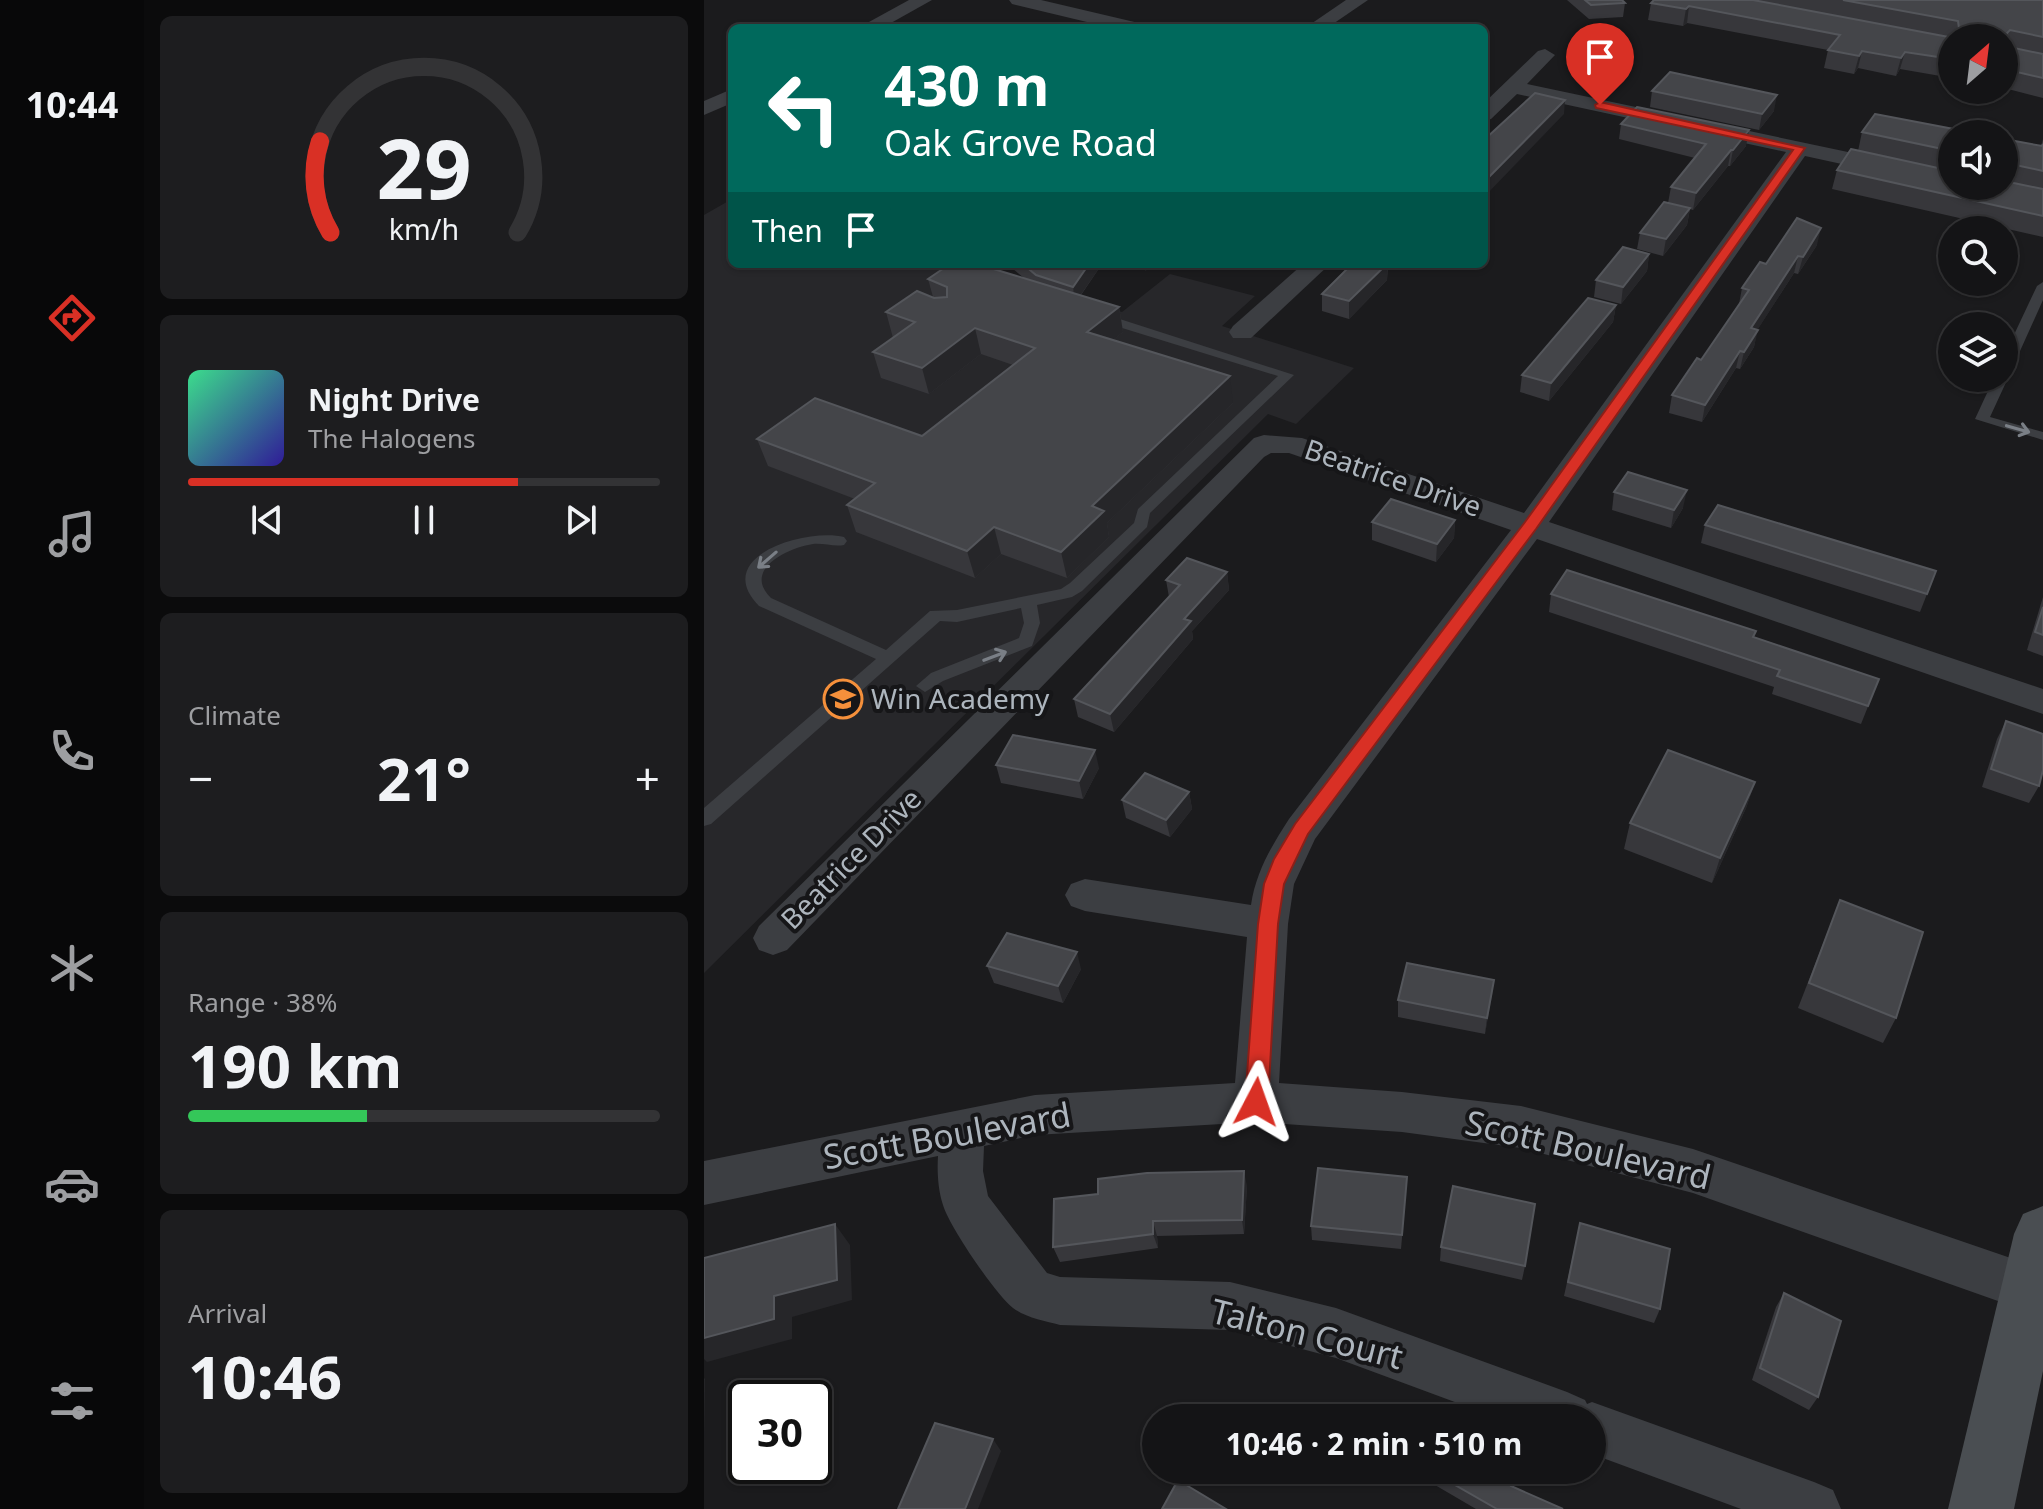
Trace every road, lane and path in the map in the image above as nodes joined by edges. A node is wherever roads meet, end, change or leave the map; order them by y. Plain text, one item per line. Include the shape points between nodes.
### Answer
1 (923, 0) edge
2 (1018, 0) edge
3 (1093, 0) edge
4 (1359, 0) edge
5 (1071, 12) junction
6 (875, 24) edge
7 (1120, 24) edge
8 (1320, 24) edge
9 (1545, 55) dead end
10 (704, 81) edge
11 (1514, 87) junction
12 (728, 90) edge
13 (728, 94) edge
14 (704, 109) edge
15 (1488, 111) edge
16 (1800, 148) junction
17 (1938, 178) edge
18 (1314, 268) edge
19 (2043, 286) edge
20 (1082, 311) edge
21 (1242, 332) joint
22 (2018, 340) edge
23 (1218, 354) junction
24 (1995, 392) edge
25 (2043, 436) edge
26 (1531, 525) junction
27 (839, 541) dead end
28 (1028, 601) junction
29 (887, 657) junction
30 (925, 686) dead end
31 (2043, 702) edge
32 (704, 819) edge
33 (1085, 895) dead end
34 (1268, 924) junction
35 (773, 938) dead end
36 (1256, 1102) junction
37 (962, 1130) junction
38 (704, 1183) edge
39 (2039, 1271) edge
40 (1529, 1404) edge
41 (1606, 1433) edge
42 (1814, 1509) edge
43 (1981, 1509) edge

1 - 6 street
2 - 5 street
3 - 5 street
4 - 8 street
5 - 7 street
9 - 11 street
10 - 12 street
11 - 15 street
11 - 16 street
13 - 14 street
16 - 17 street
16 - 26 street
18 - 21 street
19 - 22 lane
20 - 23 lane
21 - 23 lane
23 - 28 lane via 1287,375 1143,512 1142,524 1076,587
24 -> 25 lane via 1982,419
26 - 31 street, Beatrice Drive
26 - 34 street via 1302,829 1274,884
26 - 35 street, Beatrice Drive via 1292,444 1264,444
27 -> 29 lane via 814,539 778,551 754,572 753,594
28 - 29 lane via 957,616 936,615
30 -> 28 lane via 1026,642 1032,623
29 - 32 lane
33 - 34 street
34 - 36 street
36 - 37 street, Scott Boulevard via 1035,1115
36 - 39 street, Scott Boulevard via 1402,1112 1530,1129
37 - 38 street, Scott Boulevard
37 - 40 street, Talton Court via 960,1171 966,1205 1033,1293 1060,1301 1230,1306 1336,1333
39 - 43 street
41 - 42 street

